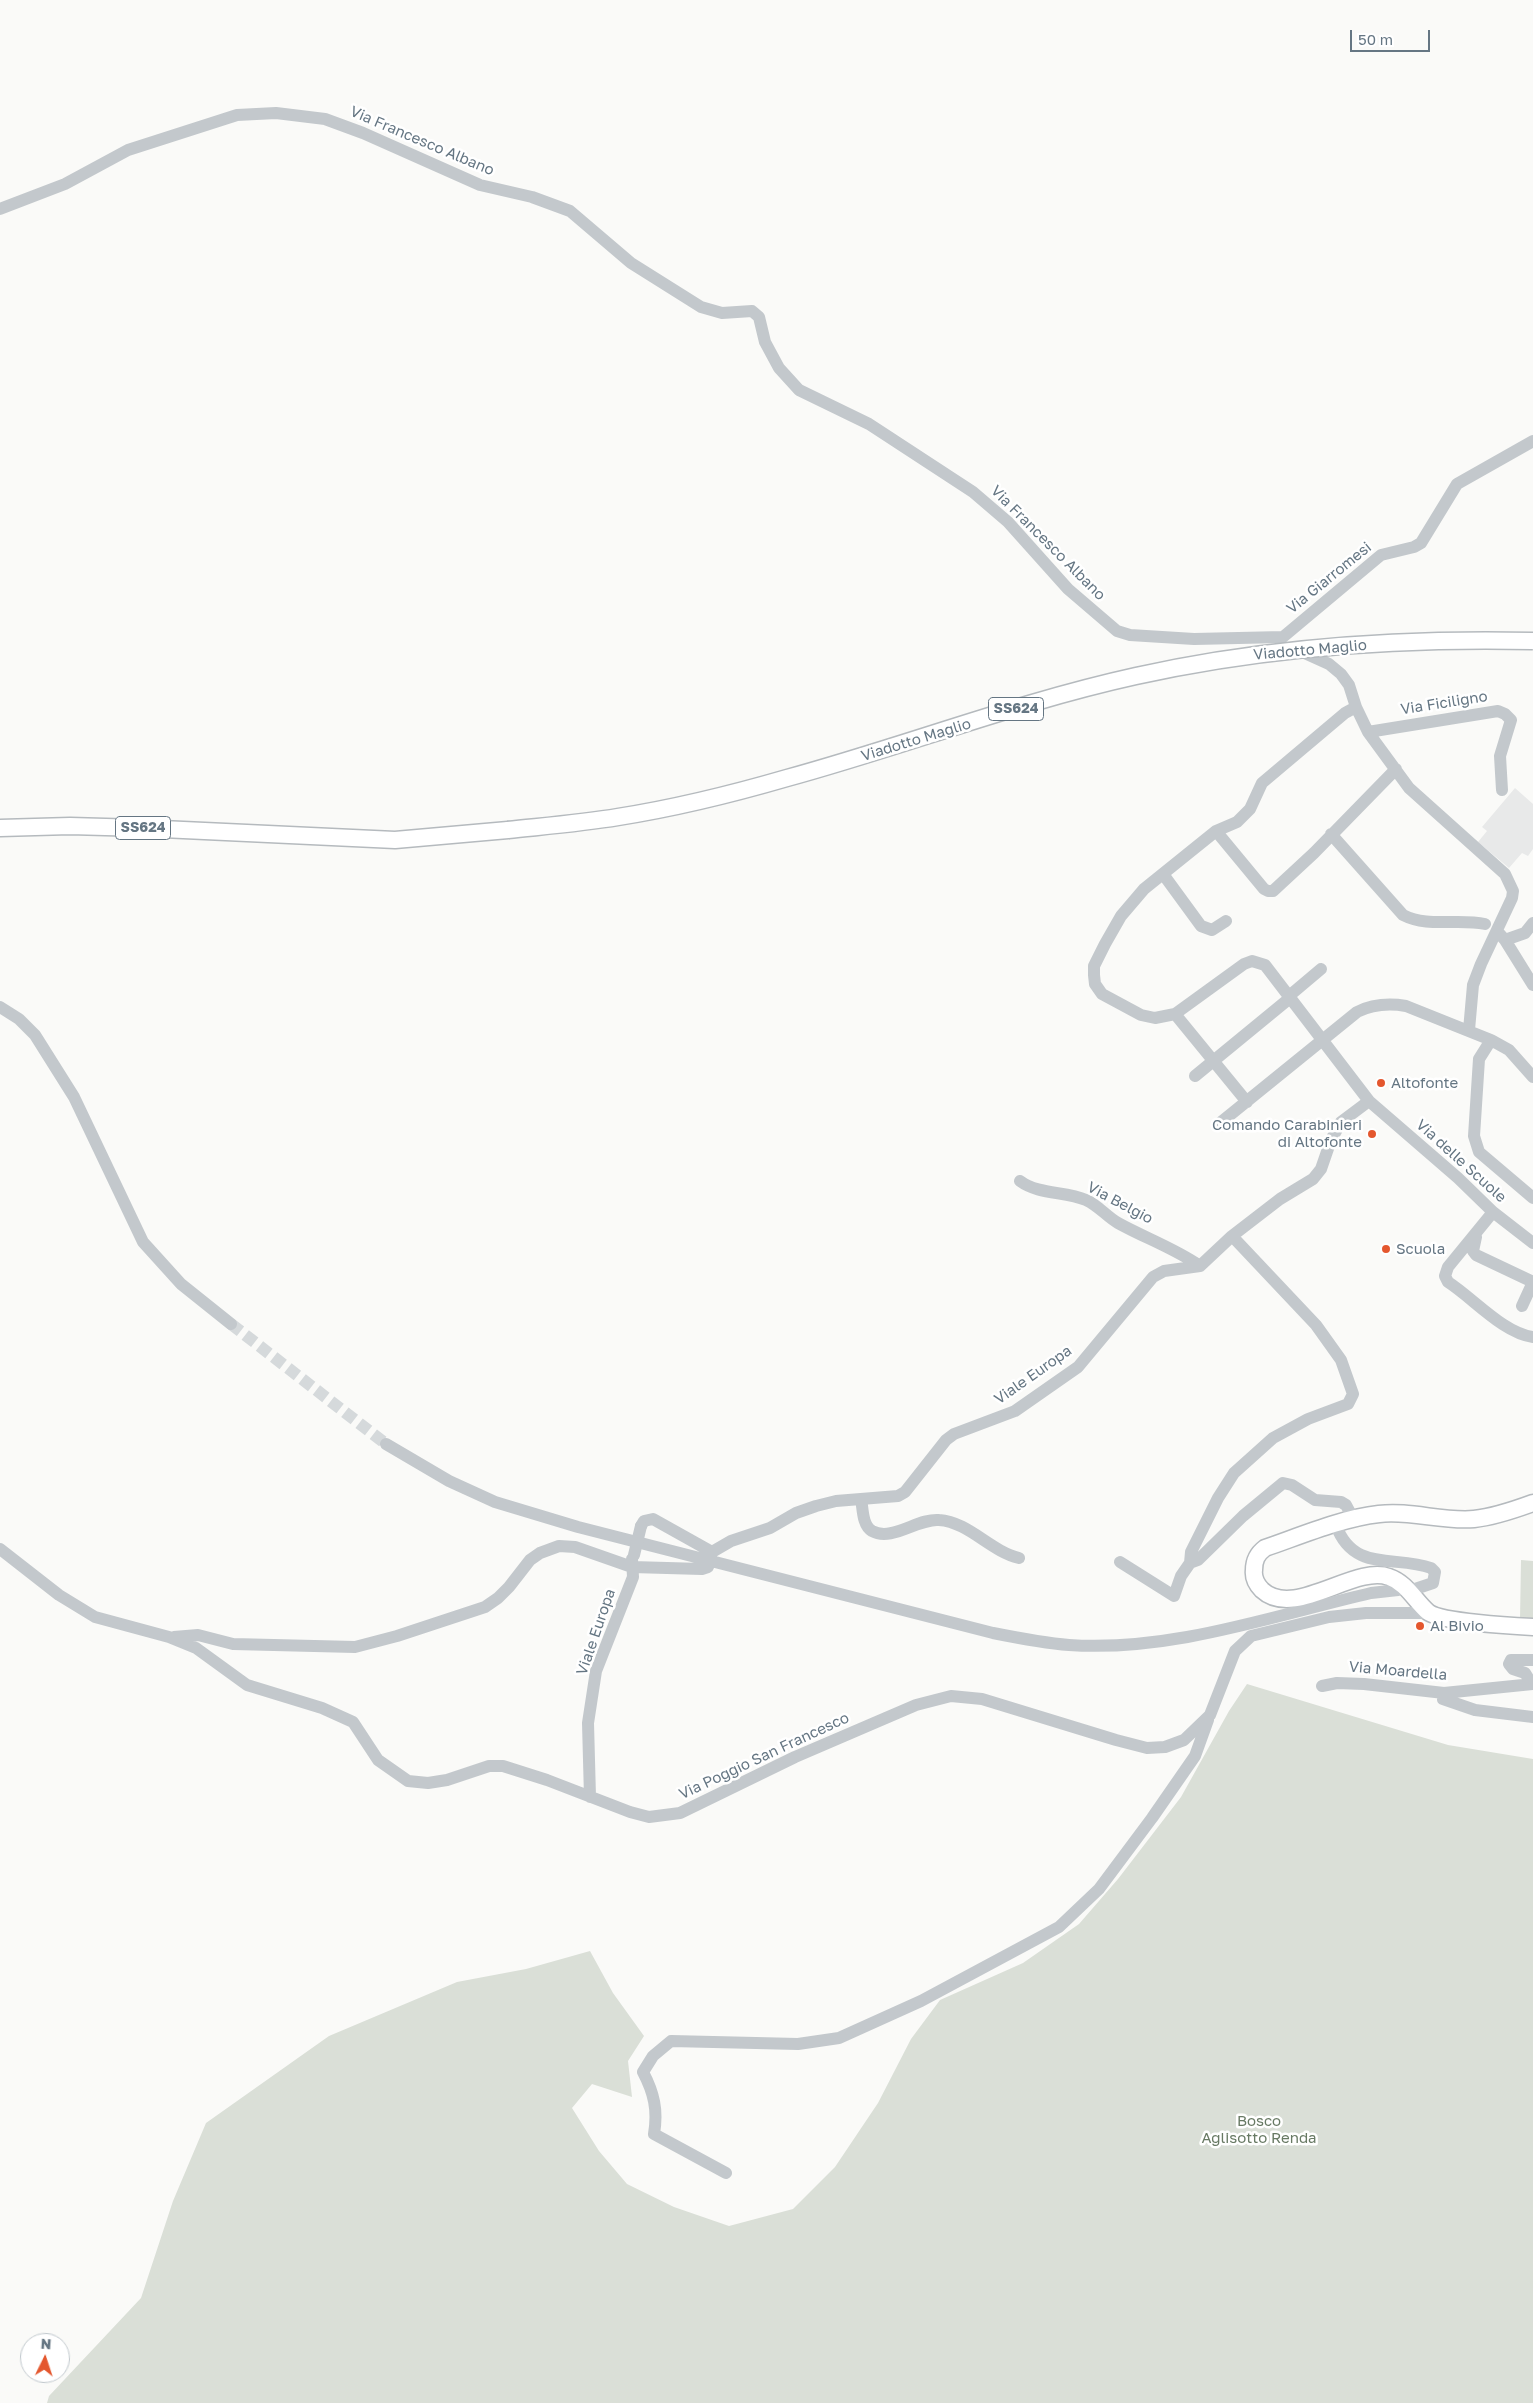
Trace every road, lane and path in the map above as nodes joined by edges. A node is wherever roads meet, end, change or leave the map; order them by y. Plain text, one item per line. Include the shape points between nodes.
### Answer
1 (0, 210) edge
2 (1533, 441) edge
3 (1283, 637) junction
4 (1533, 641) edge
5 (1356, 707) junction
6 (1368, 732) junction
7 (1396, 769) junction
8 (1502, 790) dead end
9 (0, 828) edge
10 (1216, 831) junction
11 (1331, 834) junction
12 (1163, 874) junction
13 (1226, 921) dead end
14 (1533, 923) edge
15 (1496, 930) junction
16 (1321, 969) dead end
17 (1533, 985) edge
18 (1290, 997) junction
19 (0, 1008) edge
20 (1175, 1014) junction
21 (1469, 1030) junction
22 (1324, 1039) junction
23 (1491, 1040) junction
24 (1212, 1061) junction
25 (1194, 1076) dead end
26 (1533, 1078) edge
27 (1369, 1101) junction
28 (1247, 1102) junction
29 (1220, 1123) dead end
30 (1020, 1181) dead end
31 (1533, 1198) edge
32 (1493, 1212) junction
33 (1476, 1234) junction
34 (1232, 1236) junction
35 (1533, 1243) edge
36 (1200, 1266) junction
37 (1533, 1282) edge
38 (1522, 1306) dead end
39 (231, 1324) tunnel mouth
40 (1533, 1338) edge
41 (386, 1444) tunnel mouth
42 (861, 1499) junction
43 (1533, 1503) edge
44 (1354, 1520) junction
45 (1336, 1525) junction
46 (0, 1549) edge
47 (711, 1557) junction
48 (1019, 1558) dead end
49 (633, 1561) junction
50 (1120, 1562) dead end
51 (1190, 1563) junction
52 (1415, 1589) dead end
53 (1398, 1590) dead end
54 (1429, 1613) junction
55 (1533, 1627) edge
56 (169, 1637) junction
57 (1533, 1660) edge
58 (1533, 1684) edge
59 (1322, 1686) dead end
60 (1444, 1693) junction
61 (1210, 1715) junction
62 (1533, 1717) edge
63 (590, 1798) junction
64 (726, 2173) dead end

1 - 3 street, Via Francesco Albano via 65,184 128,150 237,115 276,113 325,119 480,185 532,197 570,211 631,263 701,307 722,313 752,311 758,317 765,342 779,368 799,390 869,424 973,492 1008,522 1068,589 1117,631 1130,635 1194,639
2 - 3 street, Via Giarromesi via 1457,484 1421,543 1381,554
3 - 5 street via 1293,648 1329,664 1341,674 1349,685
4 - 9 main road, Viadotto Maglio / SS624, bridge via 1403,642 1319,647 1239,656 1135,676 1051,698 785,779 617,818 394,840 124,827
5 - 6 street
5 - 10 street via 1262,783 1250,809 1237,822
6 - 7 street
6 - 8 street, Via Ficiligno via 1498,711 1505,714 1511,720 1500,756
7 - 11 street
7 - 15 street via 1409,788 1505,874 1513,891 1512,898
10 - 11 street via 1268,891 1314,853
10 - 12 street
11 - 15 street via 1403,914 1417,921 1475,921
12 - 13 street via 1201,926 1212,930
12 - 20 street via 1144,889 1121,916 1094,966 1094,975 1097,988 1118,1005 1148,1017
14 - 15 street via 1525,933
15 - 17 street
15 - 21 street via 1474,986
16 - 18 street
18 - 20 street, Via delle Scuole via 1265,965 1252,961
18 - 22 street, Via delle Scuole
18 - 24 street
19 - 39 street via 35,1035 74,1097 143,1242 181,1284
20 - 24 street
21 - 22 street via 1392,1003 1357,1012
21 - 23 street
22 - 27 street, Via delle Scuole
22 - 28 street
23 - 26 street via 1509,1050
23 - 31 street via 1479,1059 1474,1136 1480,1152
24 - 25 street
24 - 28 street
27 - 32 street, Via delle Scuole
27 - 34 street via 1341,1122 1321,1169 1313,1179 1280,1199
28 - 29 street
30 - 36 street, Via Belgio via 1039,1190 1086,1200 1105,1211 1115,1222 1150,1237
32 - 33 street
32 - 35 street, Via delle Scuole
33 - 37 street via 1473,1251 1476,1255
33 - 40 street via 1448,1267 1446,1279 1496,1320
34 - 36 street
34 - 51 street via 1316,1325 1341,1360 1353,1394 1348,1404 1308,1419 1273,1438 1240,1467 1218,1498 1191,1552
36 - 42 street, Viale Europa via 1152,1277 1078,1367 1015,1411 954,1434 905,1492 887,1498
37 - 38 street
41 - 47 street via 495,1502 578,1527
42 - 47 street, Viale Europa via 816,1506 796,1513 770,1528 731,1541
42 - 48 street via 865,1524 872,1531 903,1531 923,1521 939,1520 954,1524
43 - 44 main road via 1510,1512 1473,1519 1395,1513
44 - 45 main road
44 - 51 street via 1341,1502 1315,1500 1292,1485 1282,1483 1198,1560
45 - 52 street via 1341,1539 1357,1553 1391,1563 1432,1568 1435,1572 1433,1583
45 - 54 main road via 1265,1548 1257,1554 1253,1575 1258,1586 1280,1600 1301,1597 1373,1575 1388,1576 1401,1584
46 - 56 street, Via Poggio San Francesco via 59,1595 95,1617
47 - 49 street, Viale Europa via 708,1567 702,1570
47 - 49 street, Viale Europa, bridge via 653,1520 644,1521 641,1526
47 - 53 street via 1020,1638 1068,1645 1142,1643 1212,1633 1371,1592
49 - 56 street via 559,1546 530,1560 509,1587 485,1607 355,1647 233,1644 198,1635
49 - 63 street, Viale Europa via 632,1577 596,1671 588,1723
50 - 51 street via 1174,1596
54 - 55 main road via 1476,1623
54 - 61 street, Via Poggio San Francesco via 1329,1616 1251,1636 1235,1651
56 - 63 street, Via Poggio San Francesco via 196,1648 247,1685 322,1708 354,1722 378,1760 408,1781 428,1783 447,1780 489,1766 503,1766
57 - 58 street, Via Moardella via 1512,1660 1509,1664 1525,1673
58 - 60 street, Via Moardella
59 - 60 street, Via Moardella via 1337,1682
60 - 62 street via 1443,1698 1475,1710
61 - 63 street, Via Poggio San Francesco via 1184,1740 1165,1747 1147,1748 982,1698 951,1696 928,1700 680,1813 658,1817 640,1815
61 - 64 street via 1195,1756 1152,1818 1099,1889 1059,1927 921,2001 839,2038 798,2044 672,2041 652,2056 643,2072 656,2107 654,2134

